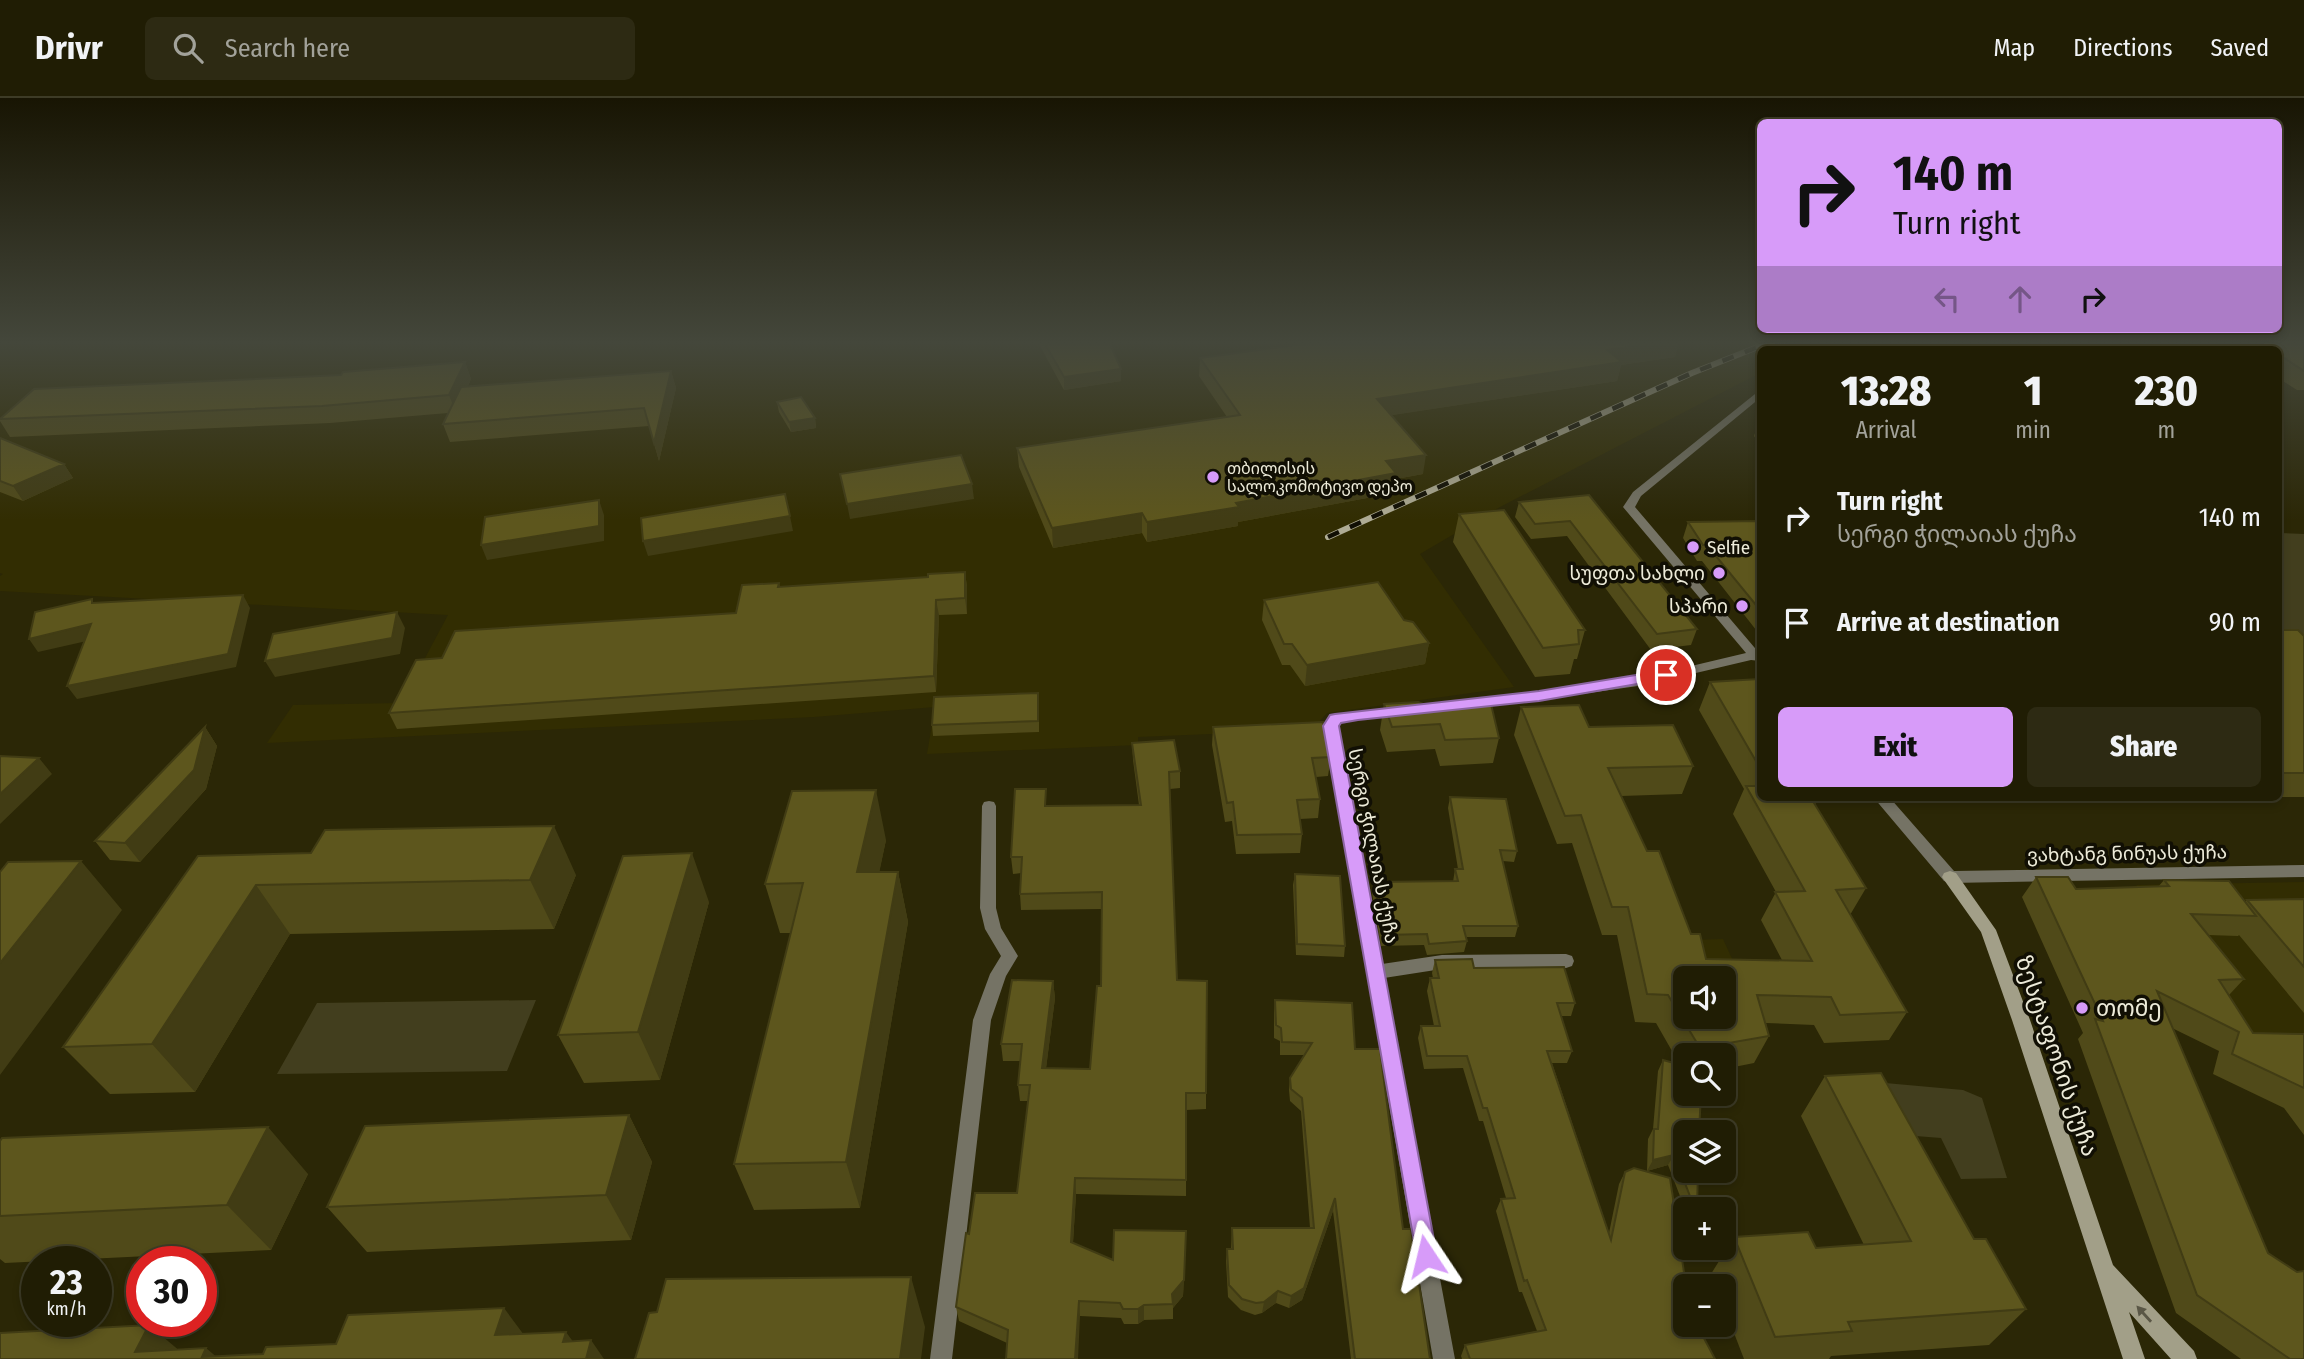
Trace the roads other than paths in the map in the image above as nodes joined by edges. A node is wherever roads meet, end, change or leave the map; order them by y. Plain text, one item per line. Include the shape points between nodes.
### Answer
1 (1748, 403) edge
2 (1757, 658) edge
3 (1884, 801) edge
4 (989, 806) dead end
5 (2304, 871) edge
6 (1950, 877) junction
7 (1566, 961) dead end
8 (1377, 972) junction
9 (2103, 1268) junction
10 (940, 1359) edge
11 (1444, 1359) edge
12 (2134, 1359) edge
13 (2186, 1359) edge

1 - 2 street via 1637,494 1629,507
2 - 8 street, სერგი ჭილაიას ქუჩა via 1645,681 1335,719 1332,737
3 - 6 street, ზესტაფონის ქუჩა
4 - 10 street via 988,908 993,929 1010,956 998,974 982,1020
5 - 6 street, ვახტანგ ნინუას ქუჩა
6 - 9 street, ზესტაფონის ქუჩა via 1988,930
7 - 8 street via 1442,962
8 - 11 street, სერგი ჭილაიას ქუჩა
9 - 12 street, ზესტაფონის ქუჩა
13 -> 9 street

